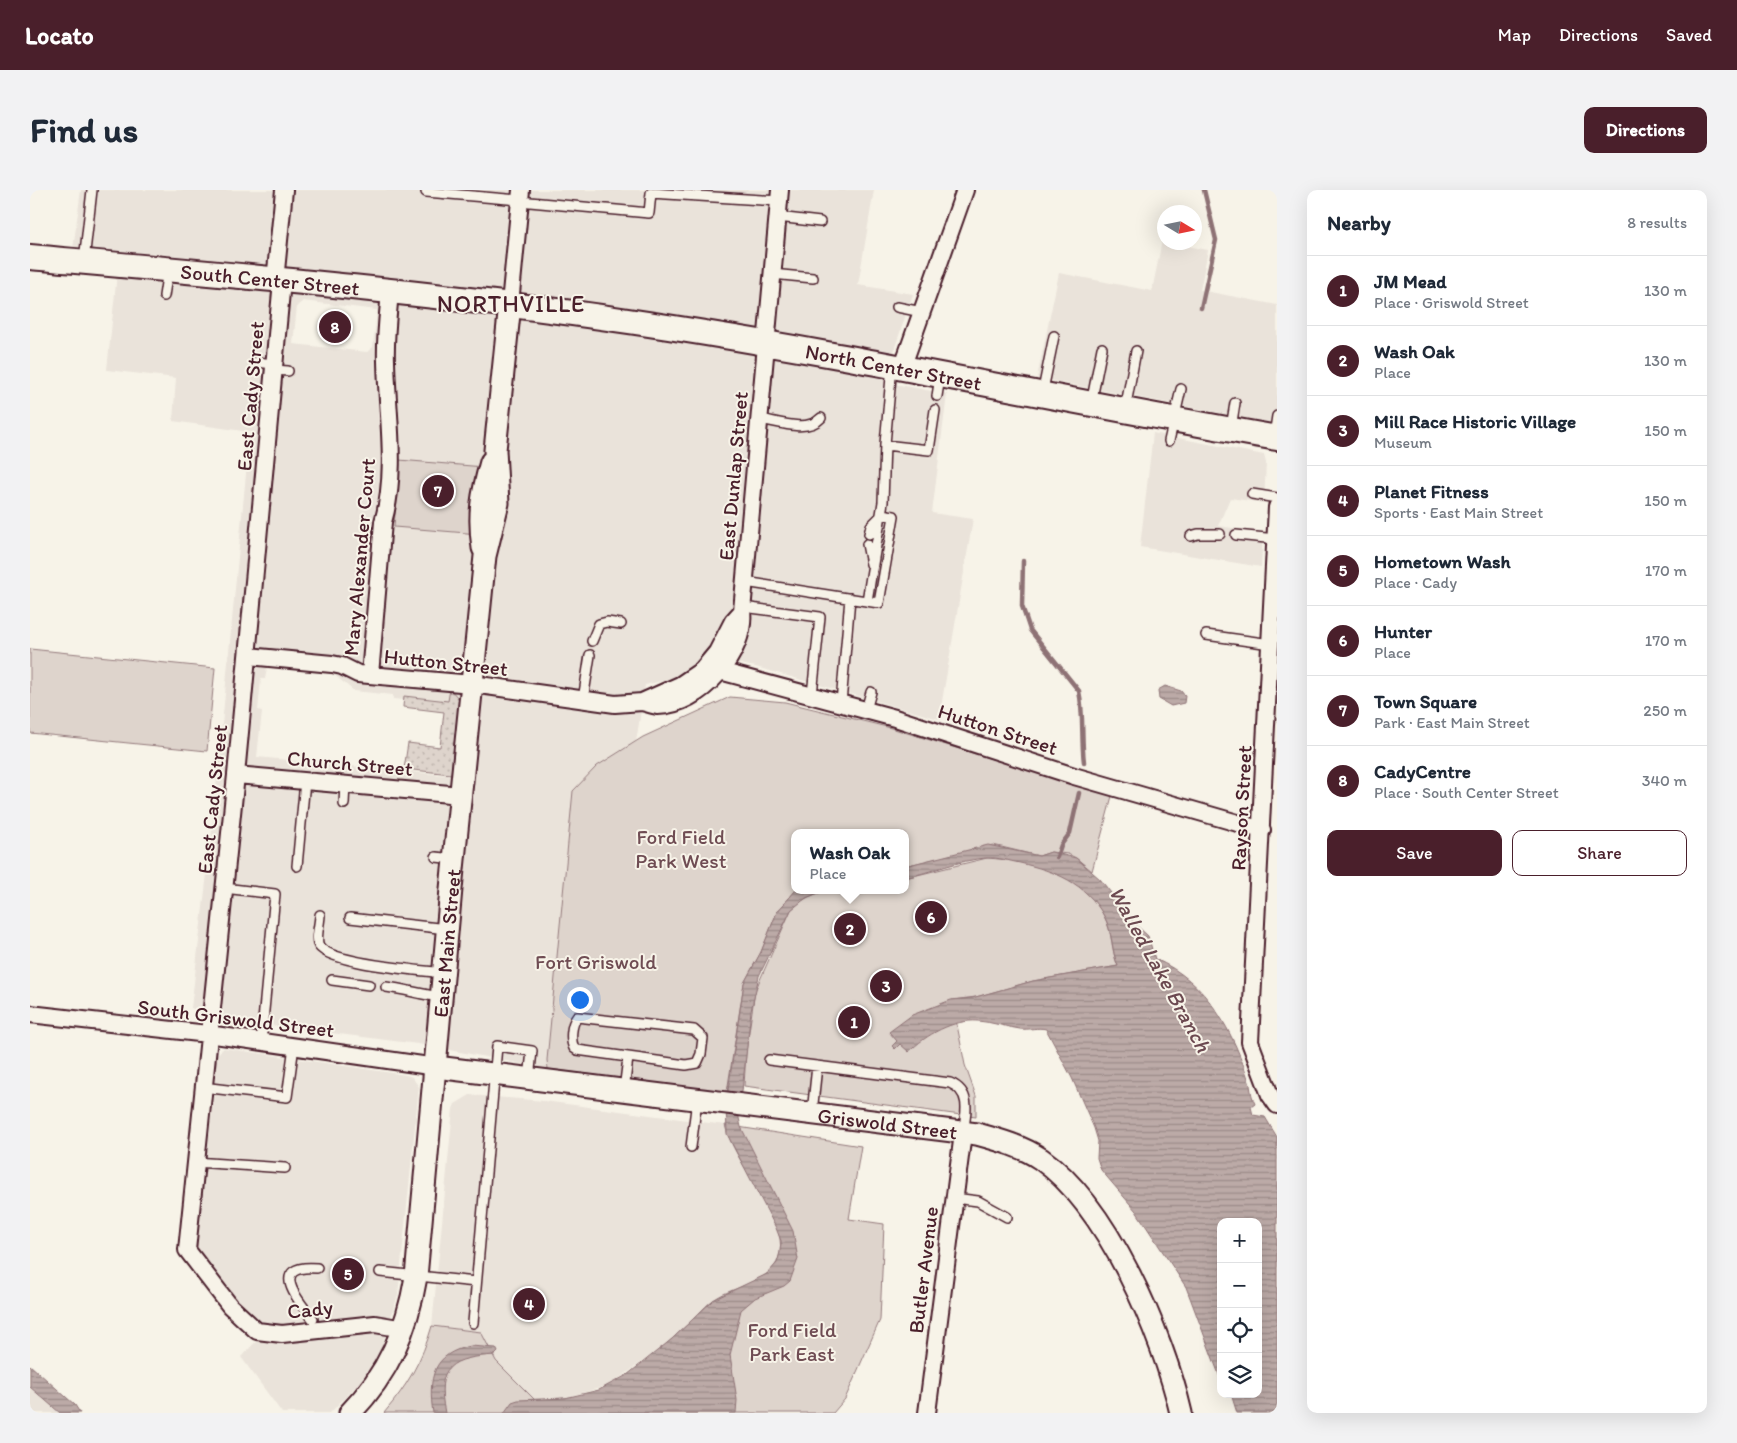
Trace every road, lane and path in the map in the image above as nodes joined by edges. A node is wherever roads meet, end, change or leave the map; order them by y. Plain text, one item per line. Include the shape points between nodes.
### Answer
1 (92, 190) edge
2 (284, 190) edge
3 (965, 190) edge
4 (426, 192) dead end
5 (520, 197) edge
6 (779, 203) edge
7 (820, 222) dead end
8 (30, 257) edge
9 (84, 262) junction
10 (168, 270) junction
11 (772, 274) junction
12 (813, 278) dead end
13 (279, 281) junction
14 (390, 292) junction
15 (164, 296) dead end
16 (510, 304) junction
17 (897, 307) dead end
18 (922, 312) junction
19 (1054, 336) dead end
20 (766, 344) junction
21 (1102, 348) dead end
22 (1136, 352) dead end
23 (256, 362) dead end
24 (897, 367) junction
25 (279, 368) junction
26 (1181, 388) dead end
27 (1042, 395) junction
28 (1235, 403) dead end
29 (1091, 404) junction
30 (935, 410) dead end
31 (1125, 411) junction
32 (821, 418) dead end
33 (760, 419) junction
34 (1172, 430) junction
35 (1231, 430) junction
36 (1276, 431) edge
37 (884, 445) junction
38 (1252, 494) dead end
39 (1277, 498) edge
40 (1277, 507) edge
41 (880, 516) junction
42 (869, 534) dead end
43 (1220, 534) dead end
44 (1236, 535) dead end
45 (1191, 536) dead end
46 (867, 544) dead end
47 (1276, 547) edge
48 (872, 569) junction
49 (745, 582) junction
50 (850, 598) junction
51 (867, 601) junction
52 (743, 609) junction
53 (621, 624) dead end
54 (1206, 635) dead end
55 (592, 641) dead end
56 (1271, 644) junction
57 (590, 655) dead end
58 (248, 656) junction
59 (715, 667) junction
60 (370, 675) junction
61 (1273, 678) edge
62 (472, 684) junction
63 (871, 692) dead end
64 (812, 695) junction
65 (584, 700) junction
66 (841, 703) junction
67 (866, 710) junction
68 (236, 774) junction
69 (305, 780) junction
70 (345, 784) junction
71 (460, 795) junction
72 (344, 804) dead end
73 (1262, 830) junction
74 (297, 866) dead end
75 (224, 888) junction
76 (320, 915) dead end
77 (350, 918) dead end
78 (448, 929) junction
79 (444, 973) junction
80 (332, 980) dead end
81 (369, 985) dead end
82 (386, 987) dead end
83 (442, 997) junction
84 (30, 1014) edge
85 (208, 1034) junction
86 (261, 1042) junction
87 (294, 1046) junction
88 (628, 1058) junction
89 (769, 1060) dead end
90 (817, 1066) junction
91 (436, 1067) junction
92 (493, 1074) junction
93 (529, 1079) junction
94 (202, 1087) junction
95 (624, 1090) junction
96 (697, 1099) junction
97 (1277, 1105) edge
98 (812, 1114) junction
99 (963, 1133) junction
100 (691, 1147) dead end
101 (194, 1162) junction
102 (285, 1168) dead end
103 (954, 1198) junction
104 (1007, 1217) dead end
105 (317, 1268) dead end
106 (380, 1272) dead end
107 (416, 1277) junction
108 (476, 1282) junction
109 (230, 1306) joint
110 (313, 1319) dead end
111 (473, 1323) dead end
112 (404, 1329) junction
113 (350, 1413) edge
114 (927, 1413) edge
115 (1181, 1413) edge

1 - 9 lane
2 - 13 street, East Cady Street
3 - 18 street
4 - 5 lane
5 - 6 lane via 650,213 651,193
5 - 16 street
6 - 7 lane
6 - 11 street, East Dunlap Street
8 - 9 main road, South Center Street
9 - 10 main road, South Center Street
10 - 13 main road, South Center Street
10 - 15 lane
11 - 12 lane
11 - 20 street, East Dunlap Street
13 - 14 main road, South Center Street
13 - 25 street, East Cady Street
14 - 16 main road, South Center Street
14 - 60 street, Mary Alexander Court via 385,353 390,481 383,522
16 - 20 main road, North Center Street
16 - 62 street, East Main Street via 495,450 480,503 485,556
17 - 18 lane
18 - 24 street
19 - 27 lane
20 - 24 main road, North Center Street
20 - 33 street, East Dunlap Street
21 - 29 lane
22 - 31 lane
23 - 25 lane
24 - 27 main road, North Center Street via 938,386
24 - 37 lane
25 - 58 street, East Cady Street
26 - 34 lane
27 - 29 main road, North Center Street
28 - 35 lane
29 - 31 main road, North Center Street
30 - 37 lane via 930,450
31 - 34 main road, North Center Street
32 - 33 lane via 805,426
33 - 49 street, East Dunlap Street
34 - 35 main road, North Center Street
35 - 36 main road, North Center Street
37 - 41 lane
38 - 39 lane
40 - 47 street, Rayson Street
41 - 42 lane
41 - 48 lane
41 - 51 lane via 894,516 879,603
43 - 45 lane
44 - 47 lane
46 - 48 lane
47 - 56 street, Rayson Street
48 - 51 lane
49 - 50 lane
49 - 52 street, East Dunlap Street
50 - 51 lane
50 - 66 lane
52 - 59 street, East Dunlap Street via 744,625 738,643
52 - 64 lane via 820,617
53 - 55 lane via 599,624
54 - 56 lane
56 - 61 street, Rayson Street
57 - 65 lane
58 - 60 street, Hutton Street via 332,664
58 - 68 street, East Cady Street
59 - 64 street, Hutton Street
59 - 65 street, Hutton Street via 686,698 657,706 642,702 615,704
60 - 62 street, Hutton Street
61 - 73 street, Rayson Street
62 - 65 street, Hutton Street
62 - 71 street, East Main Street
63 - 67 lane
64 - 66 street, Hutton Street
66 - 67 street, Hutton Street
67 - 73 street, Hutton Street via 1083,779
68 - 69 street, Church Street
68 - 75 street, East Cady Street
69 - 70 street, Church Street
69 - 74 lane
70 - 71 street, Church Street
70 - 72 lane
71 - 78 street, East Main Street via 445,858
73 - 97 street, Rayson Street via 1250,1042 1270,1096
75 - 85 street, East Cady Street
75 - 86 lane via 275,894
76 - 79 lane via 318,942 332,955 353,961
77 - 78 lane
78 - 79 street, East Main Street
79 - 83 street, East Main Street
80 - 81 lane
82 - 83 lane
83 - 91 street, East Main Street
84 - 85 street, South Griswold Street
85 - 86 street, South Griswold Street
85 - 94 street, East Cady Street
86 - 87 street, South Griswold Street
87 - 91 street, South Griswold Street
87 - 94 lane via 288,1097
88 - 88 lane via 692,1065 700,1059 702,1038 694,1030 581,1017 575,1020 574,1048
88 - 95 lane
89 - 90 lane
90 - 98 lane
90 - 99 lane via 957,1086 966,1102
91 - 92 street, Griswold Street
91 - 107 street, East Main Street
92 - 93 street, Griswold Street
92 - 93 lane via 496,1046 532,1051
92 - 108 lane
93 - 95 street, Griswold Street
94 - 101 street, East Cady Street
95 - 96 street, Griswold Street
96 - 98 street, Griswold Street
96 - 100 lane
98 - 99 street, Griswold Street
99 - 103 street, Butler Avenue
99 - 115 street, Griswold Street via 1000,1140 1040,1158 1084,1200 1108,1236 1149,1316
101 - 102 lane
101 - 109 street, East Cady Street via 187,1250
103 - 104 lane via 978,1201
103 - 114 street, Butler Avenue
105 - 110 lane via 299,1268 290,1278 294,1297
106 - 107 lane
107 - 108 lane
107 - 112 street, East Main Street
108 - 111 lane
109 - 112 street, Cady via 251,1328 272,1334 368,1324
112 - 113 street, East Main Street via 387,1367

